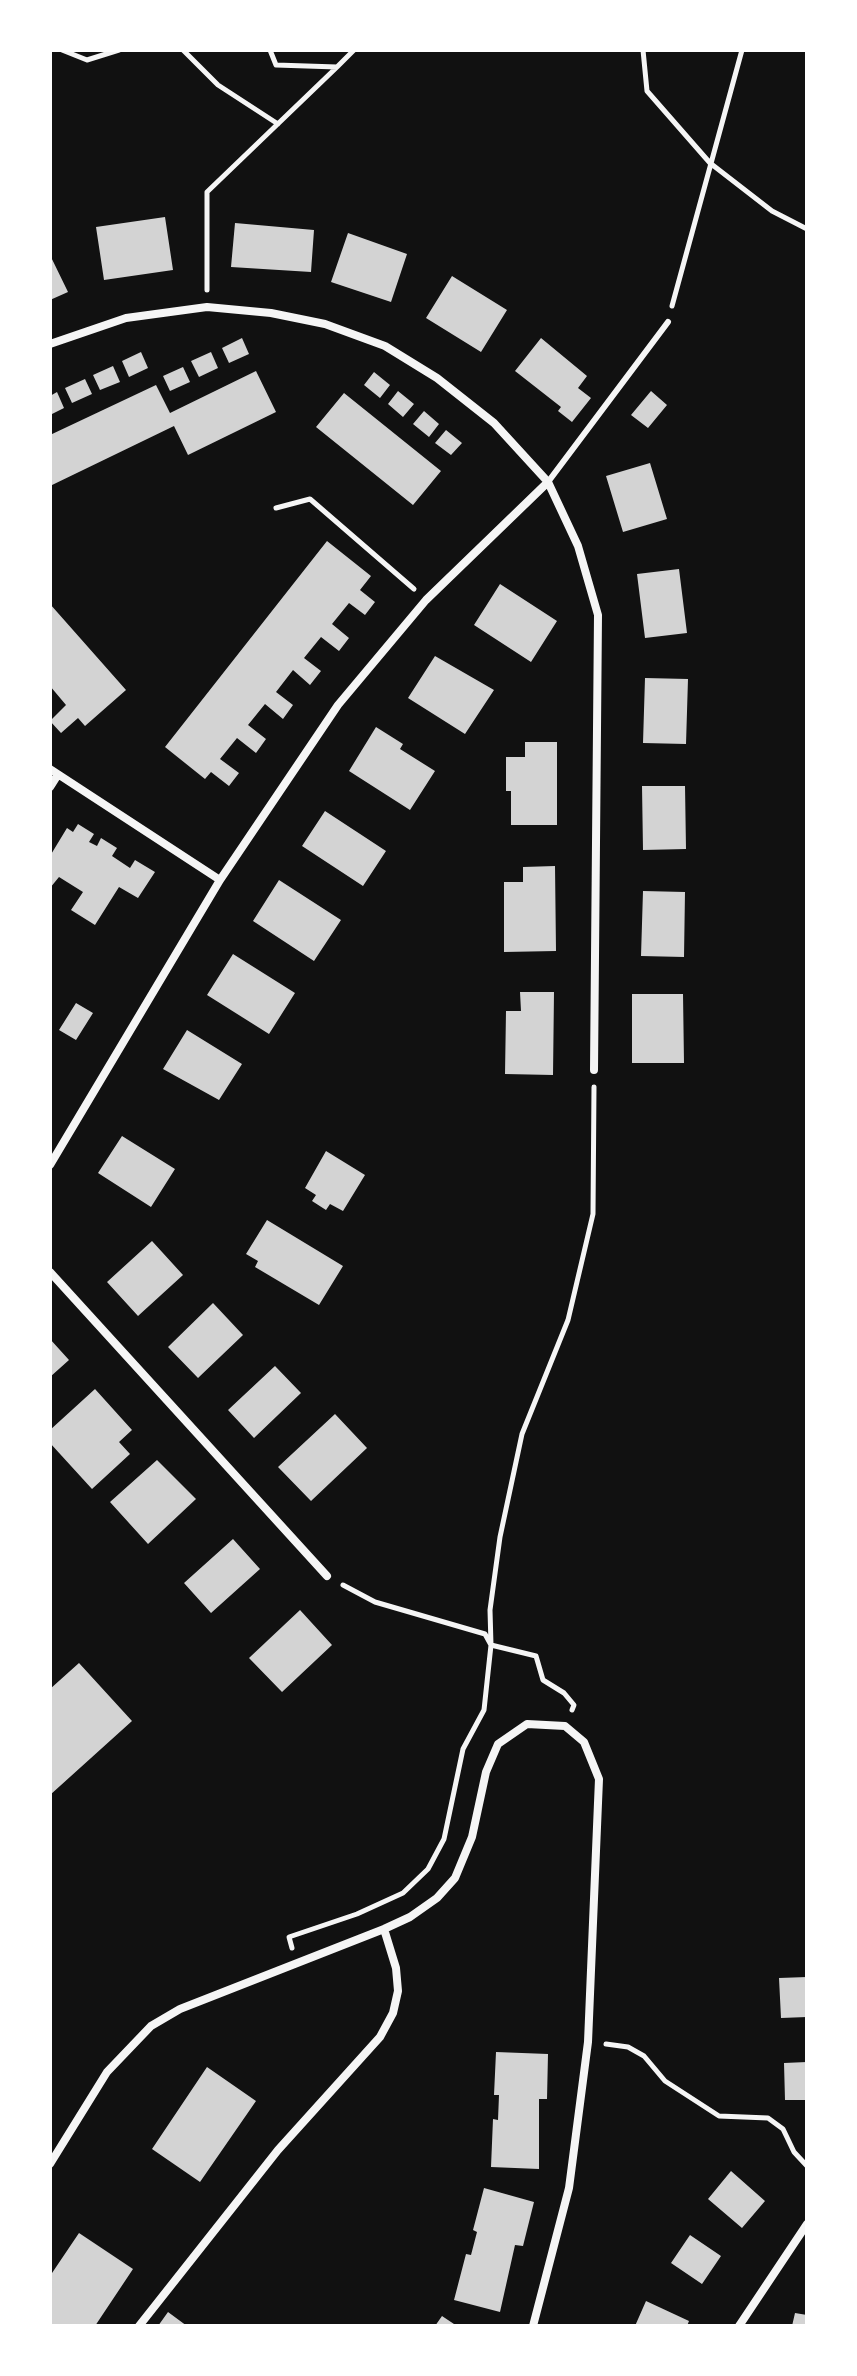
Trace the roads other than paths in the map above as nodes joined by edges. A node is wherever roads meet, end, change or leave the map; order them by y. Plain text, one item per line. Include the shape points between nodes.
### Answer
1 (668, 322) road end
2 (50, 344) edge
3 (548, 482) junction
4 (54, 772) edge
5 (50, 787) edge
6 (220, 880) junction
7 (594, 1070) road end
8 (50, 1165) edge
9 (50, 1272) edge
10 (327, 1576) road end
11 (384, 1929) junction
12 (50, 2164) edge
13 (807, 2224) edge
14 (139, 2326) edge
15 (533, 2326) edge
16 (739, 2326) edge

1 - 3 lane
2 - 3 street via 126,318 207,307 325,324 385,346 437,378 494,423
3 - 6 street via 426,600 338,705
3 - 7 street via 578,546 598,615
4 - 5 street
4 - 6 street
6 - 8 street
9 - 10 street
11 - 12 street via 180,2009 151,2026 107,2072
11 - 14 street via 398,1991 380,2037 278,2150
11 - 15 street via 437,1898 455,1878 498,1744 527,1724 565,1726 584,1742 599,1779 588,2042 569,2188
13 - 16 street

